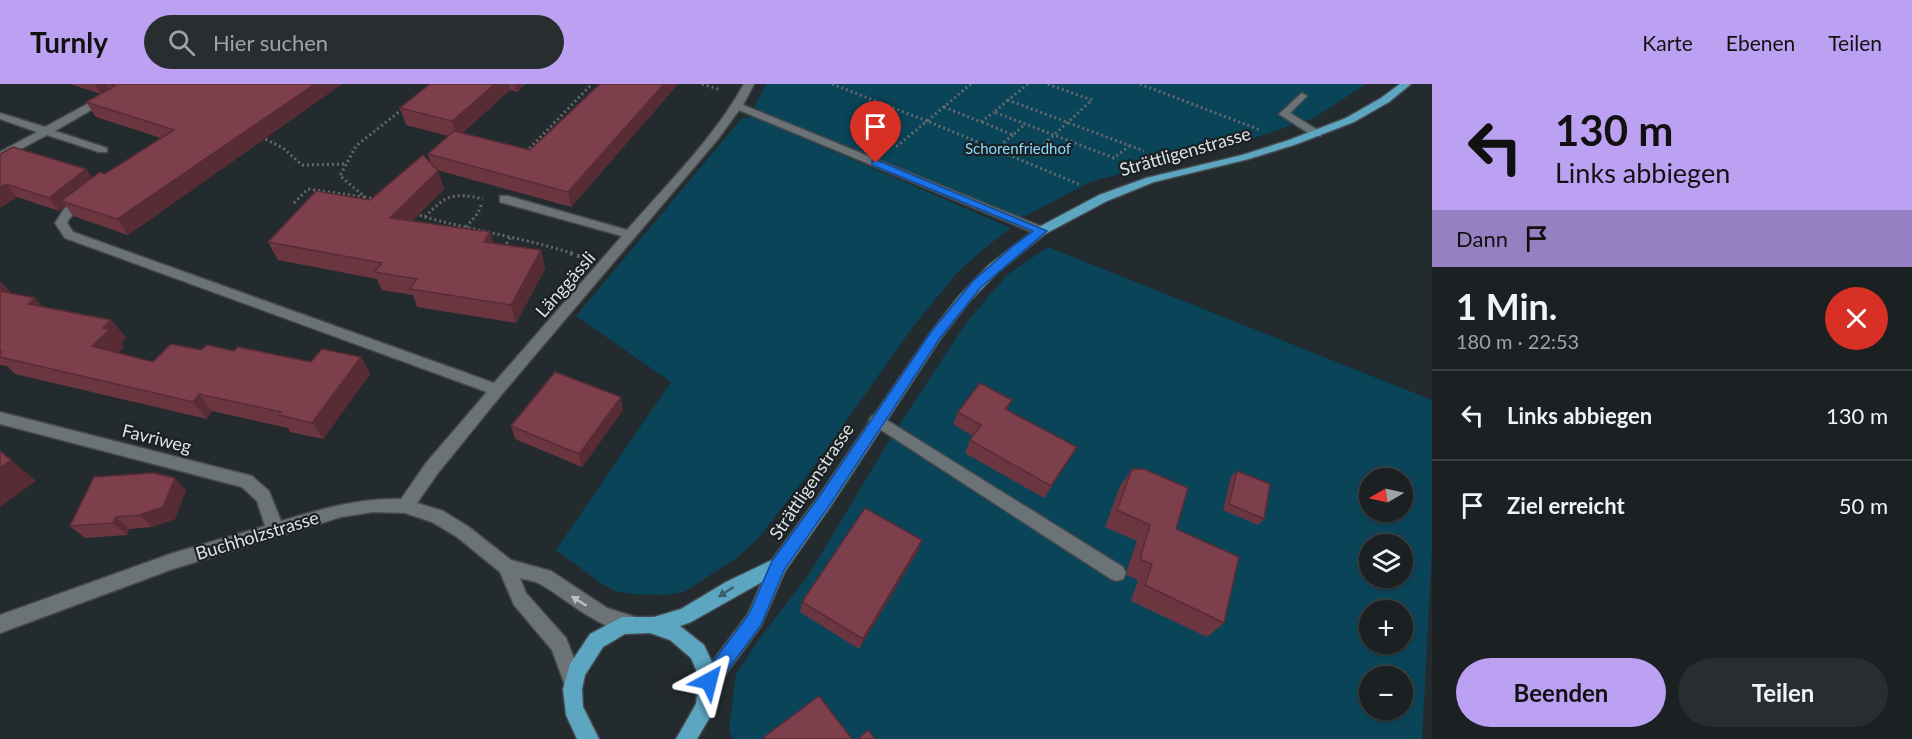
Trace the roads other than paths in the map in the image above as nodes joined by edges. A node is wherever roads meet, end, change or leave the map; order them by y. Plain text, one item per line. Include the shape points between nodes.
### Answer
1 (131, 84) edge
2 (749, 84) edge
3 (1406, 84) edge
4 (1302, 96) dead end
5 (737, 106) junction
6 (0, 116) edge
7 (12, 120) junction
8 (0, 126) edge
9 (47, 131) junction
10 (1317, 134) junction
11 (103, 150) dead end
12 (0, 158) edge
13 (100, 186) edge
14 (504, 199) dead end
15 (1041, 231) junction
16 (631, 235) junction
17 (497, 390) junction
18 (0, 418) edge
19 (877, 420) junction
20 (405, 506) junction
21 (275, 530) junction
22 (778, 566) junction
23 (506, 567) junction
24 (1117, 573) dead end
25 (0, 624) edge
26 (632, 624) junction
27 (658, 624) junction
28 (573, 681) junction
29 (709, 681) junction
30 (589, 739) edge
31 (688, 739) edge

1 - 9 street
2 - 5 street, Länggässli
3 - 10 main road, Strättligenstrasse via 1368,110
4 - 10 street via 1284,114
5 - 15 street
5 - 16 street, Länggässli
6 - 7 street
7 - 8 street
7 - 9 street
9 - 11 street
9 - 12 street
10 - 15 main road, Strättligenstrasse via 1245,157 1150,180 1103,198
13 - 17 street via 67,212 62,223 69,235
14 - 16 street
15 - 19 main road, Strättligenstrasse via 994,268 964,299
16 - 17 street, Länggässli
17 - 20 street, Länggässli
18 - 21 street, Favriweg via 246,481 258,487 267,501
19 - 22 main road, Strättligenstrasse
19 - 24 street, Strättligenstrasse
20 - 21 street, Buchholzstrasse via 358,506
20 - 23 street, Buchholzstrasse via 437,516
21 - 25 street, Buchholzstrasse via 173,561
22 -> 27 main road, Strättligenstrasse via 691,613
22 - 29 main road, Strättligenstrasse via 755,620
26 -> 23 street, Buchholzstrasse via 602,615 545,577
23 - 28 street, Buchholzstrasse via 520,599 559,644
26 - 27 main road
26 - 28 main road via 594,643 581,660
27 - 29 main road via 677,631 692,644 703,660
28 - 30 main road via 572,704 578,725
29 - 31 main road via 701,720

